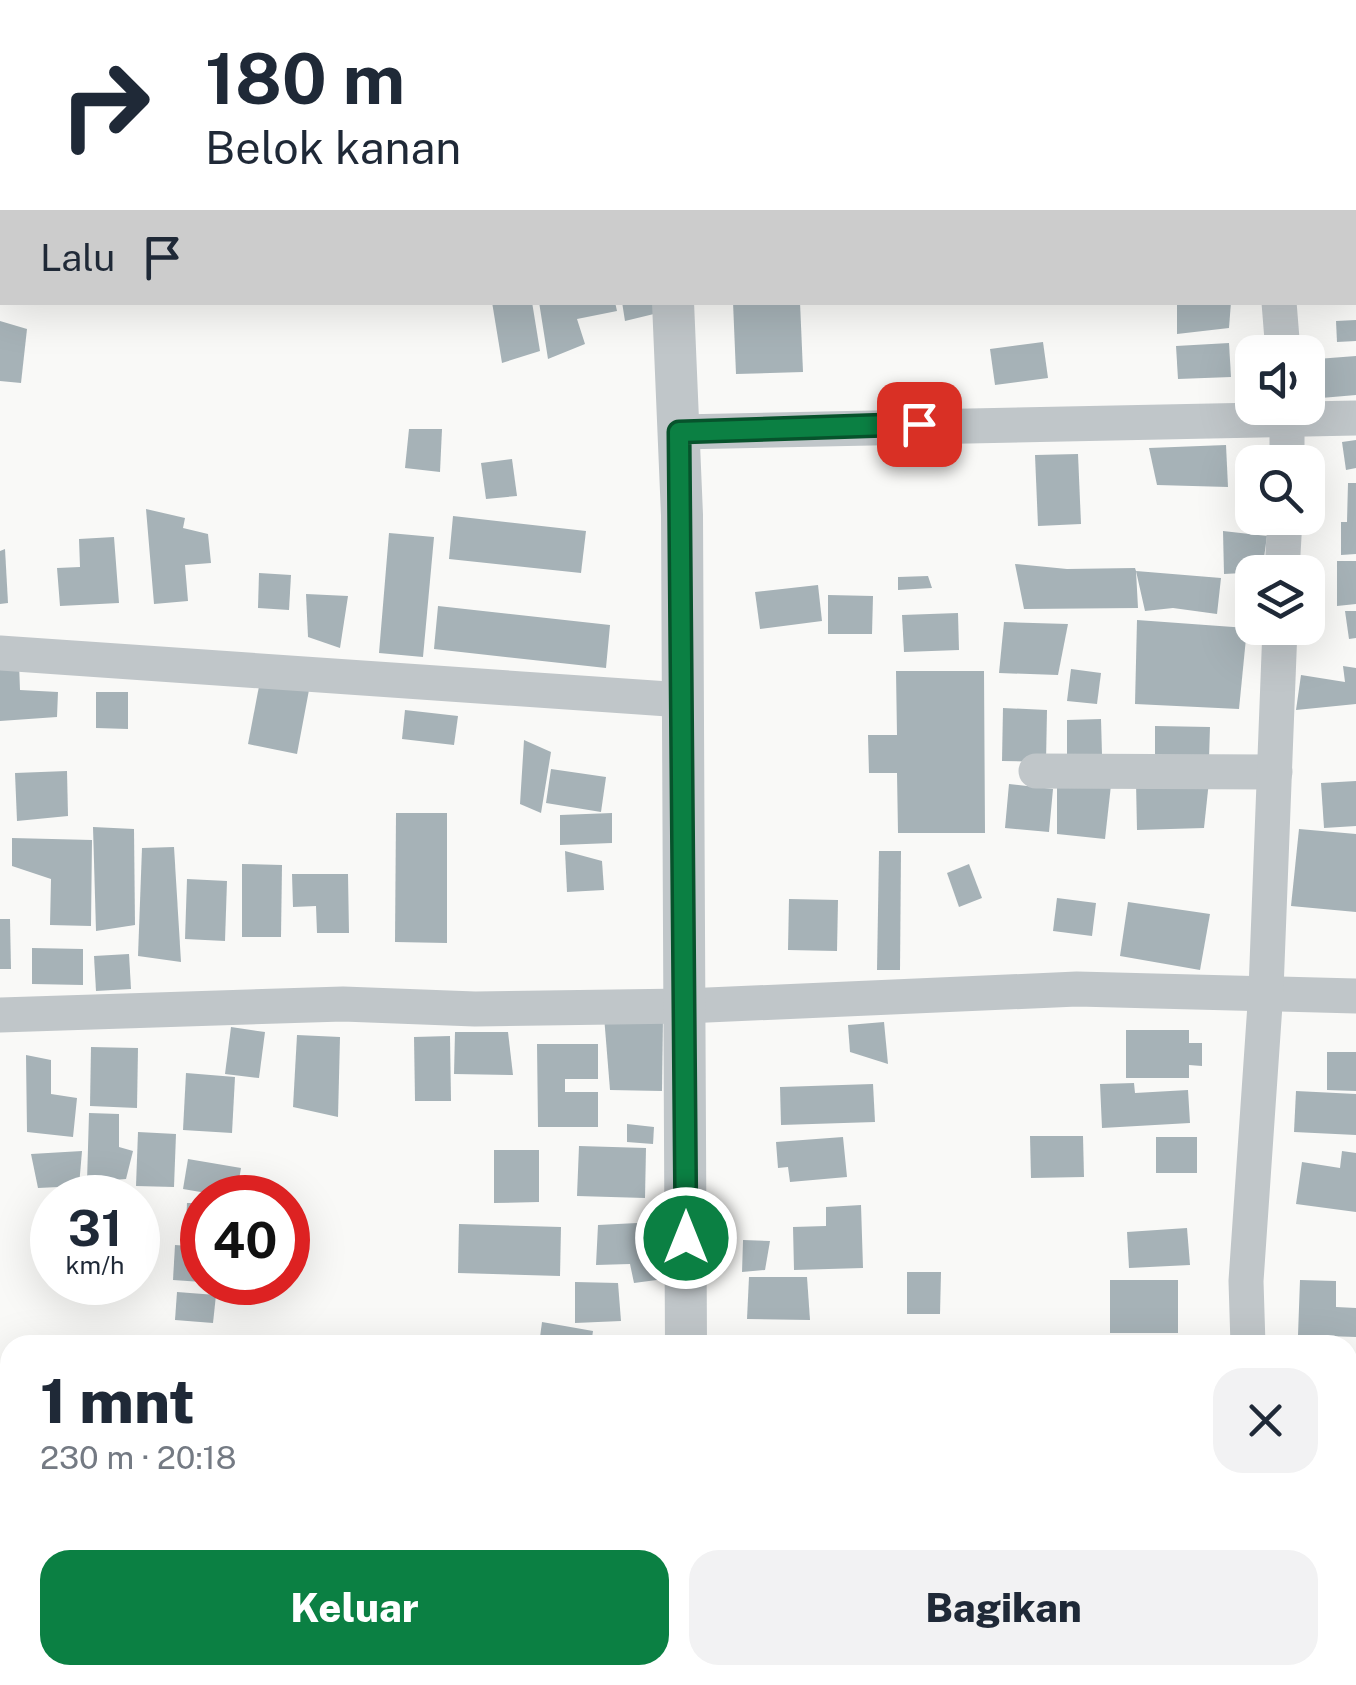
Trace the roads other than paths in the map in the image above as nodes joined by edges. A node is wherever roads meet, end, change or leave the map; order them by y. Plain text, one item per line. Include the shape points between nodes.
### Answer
1 (673, 305) edge
2 (1279, 305) edge
3 (1282, 335) edge
4 (1235, 415) edge
5 (1325, 416) edge
6 (1356, 418) edge
7 (679, 432) junction
8 (1279, 645) edge
9 (0, 653) edge
10 (683, 700) junction
11 (1036, 771) dead end
12 (1275, 772) junction
13 (1266, 990) junction
14 (1356, 996) edge
15 (685, 1006) junction
16 (0, 1016) edge
17 (686, 1335) edge
18 (1248, 1335) edge

1 - 7 street
2 - 3 street
4 - 7 street
5 - 6 street
7 - 10 street
8 - 12 street
9 - 10 street
10 - 15 street
11 - 12 street
12 - 13 street
13 - 14 street
13 - 15 street via 1076,988
13 - 18 street
15 - 16 street via 343,1004
15 - 17 street

